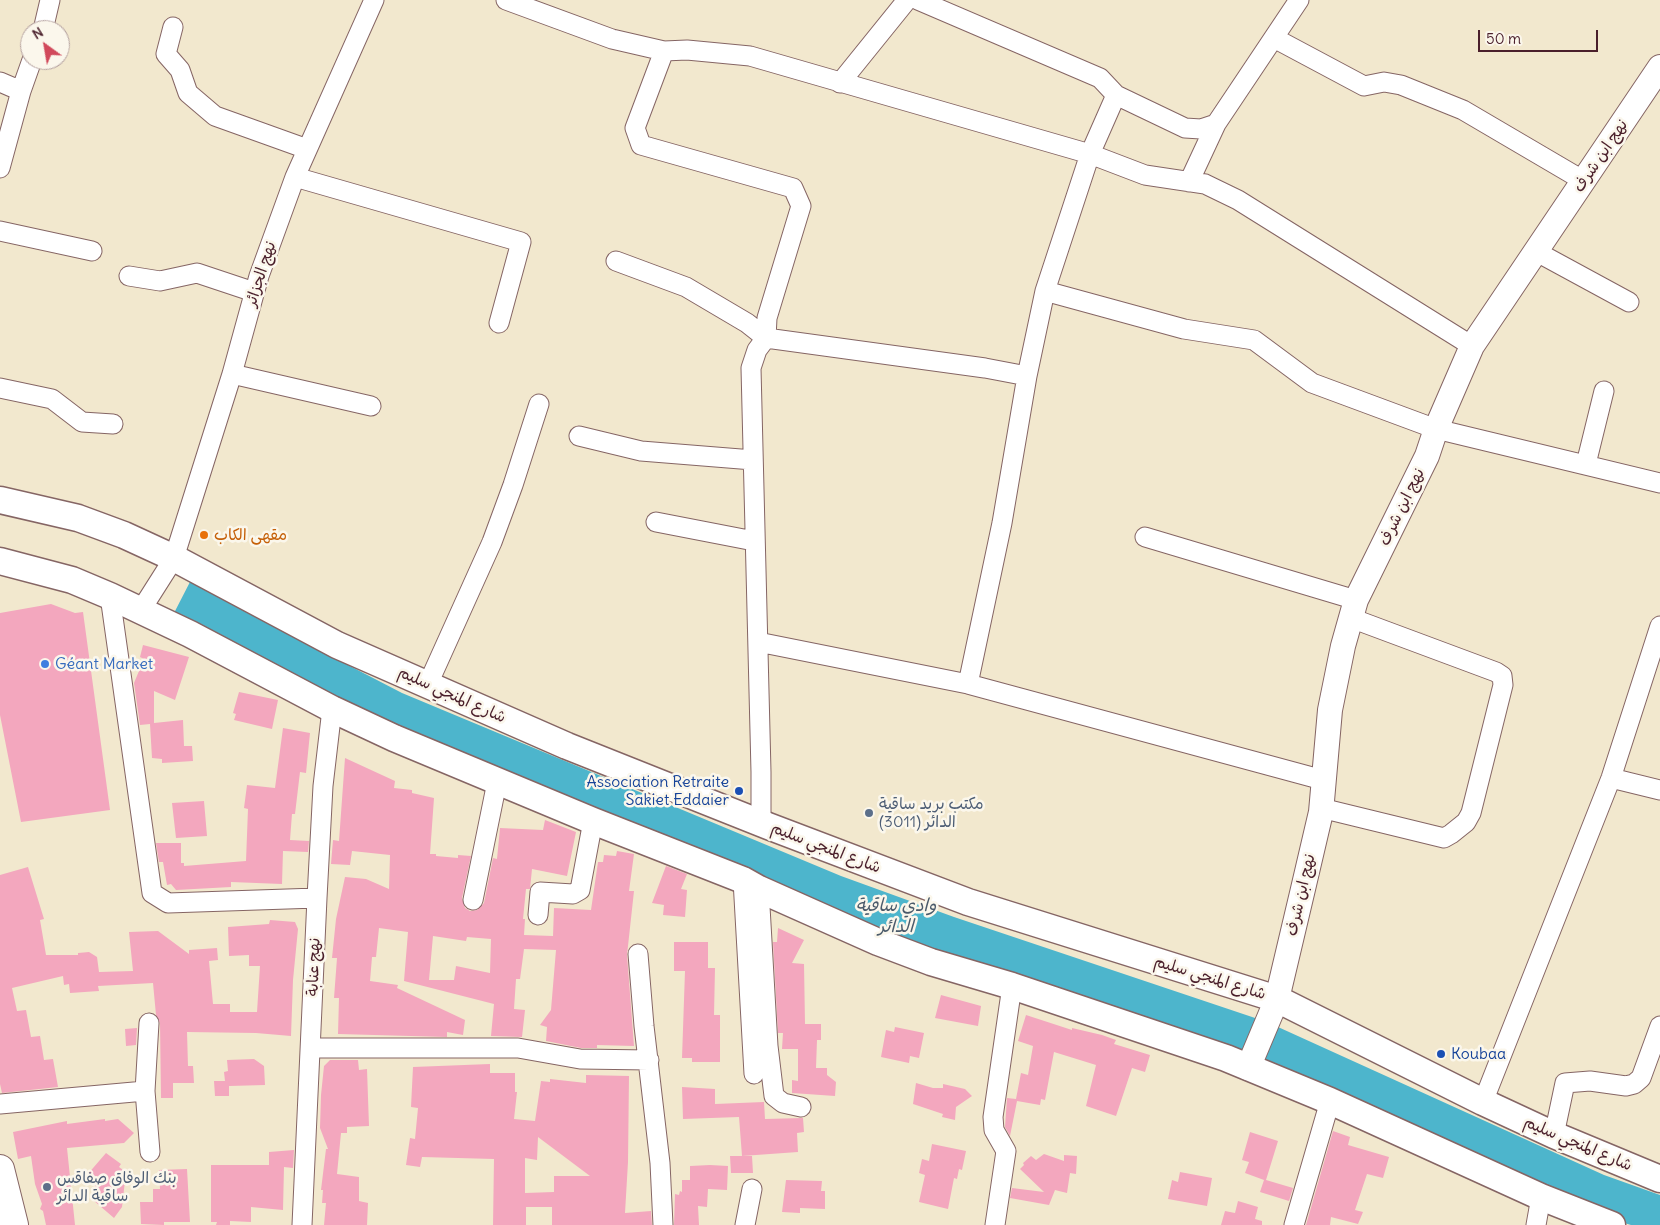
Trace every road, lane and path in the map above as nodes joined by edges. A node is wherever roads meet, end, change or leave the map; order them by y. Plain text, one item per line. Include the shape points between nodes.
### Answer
1 (50, 0) edge
2 (374, 0) edge
3 (506, 0) edge
4 (907, 0) edge
5 (918, 0) edge
6 (1299, 0) edge
7 (45, 20) edge
8 (173, 27) dead end
9 (1274, 38) junction
10 (664, 51) junction
11 (1660, 67) edge
12 (28, 70) edge
13 (0, 82) edge
14 (840, 83) junction
15 (21, 91) junction
16 (1116, 95) junction
17 (1216, 124) junction
18 (307, 149) junction
19 (1090, 154) junction
20 (1, 161) edge
21 (295, 177) junction
22 (1584, 181) junction
23 (1189, 182) junction
24 (0, 231) edge
25 (92, 251) dead end
26 (1535, 251) junction
27 (616, 261) dead end
28 (129, 276) dead end
29 (1045, 291) junction
30 (254, 292) junction
31 (1629, 302) dead end
32 (499, 323) dead end
33 (766, 338) junction
34 (1472, 346) junction
35 (232, 374) junction
36 (1027, 376) junction
37 (0, 388) edge
38 (1604, 391) dead end
39 (539, 404) dead end
40 (371, 406) dead end
41 (113, 424) dead end
42 (1436, 429) junction
43 (579, 436) dead end
44 (753, 460) junction
45 (1586, 464) junction
46 (1660, 483) edge
47 (0, 500) edge
48 (656, 522) dead end
49 (1144, 537) dead end
50 (754, 541) junction
51 (174, 558) junction
52 (0, 561) edge
53 (110, 596) junction
54 (1353, 609) junction
55 (141, 610) junction
56 (1660, 626) edge
57 (758, 642) junction
58 (428, 684) junction
59 (968, 684) junction
60 (332, 709) junction
61 (1611, 778) junction
62 (1323, 780) junction
63 (498, 782) junction
64 (1660, 790) edge
65 (1321, 808) junction
66 (593, 821) junction
67 (761, 823) junction
68 (751, 884) junction
69 (317, 898) junction
70 (473, 900) dead end
71 (538, 915) dead end
72 (638, 954) dead end
73 (1012, 986) junction
74 (1274, 1006) junction
75 (149, 1023) dead end
76 (1660, 1026) edge
77 (311, 1048) junction
78 (649, 1060) junction
79 (1250, 1064) junction
80 (754, 1074) dead end
81 (145, 1090) junction
82 (1330, 1101) junction
83 (1483, 1102) junction
84 (0, 1104) edge
85 (801, 1107) dead end
86 (1554, 1135) junction
87 (150, 1152) dead end
88 (0, 1169) edge
89 (1660, 1179) edge
90 (752, 1188) dead end
91 (1541, 1197) junction
92 (14, 1225) edge
93 (302, 1225) edge
94 (663, 1225) edge
95 (745, 1225) edge
96 (996, 1225) edge
97 (1294, 1225) edge
98 (1536, 1225) edge
99 (1612, 1225) edge

1 - 7 street
2 - 18 street, نهج الجزائر
3 - 10 street via 612,39
4 - 14 street
5 - 16 street via 1100,78
6 - 9 street
8 - 18 street via 166,54 180,70 188,93 215,116
9 - 17 street
9 - 22 street via 1364,86 1384,82 1401,85 1463,110
10 - 14 street via 750,56
10 - 33 street via 635,128 641,145 793,188 801,206 767,318
11 - 22 street, نهج ابن شرف
12 - 15 street
13 - 15 street
14 - 19 street
15 - 20 street
16 - 17 street via 1185,128 1201,129
16 - 19 street
17 - 23 street
18 - 21 street, نهج الجزائر
19 - 23 street via 1145,175
19 - 29 street
21 - 30 street, نهج الجزائر
21 - 32 street via 521,242
22 - 26 street, نهج ابن شرف
23 - 34 street via 1205,184 1238,200
24 - 25 street
26 - 31 street
26 - 34 street, نهج ابن شرف
27 - 33 street via 686,287
28 - 30 street via 160,281 198,274
29 - 36 street
29 - 42 street via 1184,329 1254,340 1312,383
30 - 35 street, نهج الجزائر
33 - 36 street
33 - 44 street via 757,350 751,368
34 - 42 street, نهج ابن شرف
35 - 40 street
35 - 51 street, نهج الجزائر
36 - 59 street via 1002,523
37 - 41 street via 52,399 82,422
38 - 45 street
39 - 58 street via 492,542
42 - 45 street
42 - 54 street, نهج ابن شرف
43 - 44 street via 641,451
44 - 50 street
45 - 46 street
47 - 51 main road, شارع المنجي سليم via 78,518
48 - 50 street
49 - 54 street
50 - 57 street
51 - 55 street, نهج الجزائر
51 - 58 main road, شارع المنجي سليم via 337,644
52 - 53 main road via 72,580
53 - 55 main road
53 - 69 street via 152,893 168,903
54 - 62 street, نهج ابن شرف via 1342,646 1330,710
54 - 65 street via 1496,672 1502,676 1503,685 1471,812 1466,822 1451,834 1444,838
55 - 60 main road
56 - 61 street
57 - 59 street
57 - 67 street
58 - 67 main road, شارع المنجي سليم via 567,746
59 - 62 street
60 - 63 main road
60 - 69 street, نهج عنابة via 323,786
61 - 64 street
61 - 83 street
62 - 65 street, نهج ابن شرف
63 - 66 main road
63 - 70 street
65 - 74 street, نهج ابن شرف
66 - 68 main road
66 - 71 street via 580,890 573,894 540,892
67 - 74 main road, شارع المنجي سليم via 968,902
68 - 73 main road via 878,942
68 - 80 street
68 - 85 street via 774,1096 783,1103
69 - 77 street, نهج عنابة
72 - 78 street
73 - 79 main road
73 - 96 street via 993,1117 994,1130 1006,1151
74 - 79 street, نهج ابن شرف
74 - 83 main road, شارع المنجي سليم
75 - 81 street
76 - 86 street via 1641,1078 1634,1084 1565,1082
77 - 78 street via 518,1048 580,1059
77 - 93 street, نهج عنابة
78 - 94 street
79 - 82 main road
81 - 84 street
81 - 87 street
82 - 91 main road
82 - 97 street
83 - 86 main road, شارع المنجي سليم
86 - 89 main road, شارع المنجي سليم
88 - 92 main road
90 - 95 street
91 - 98 street
91 - 99 main road

